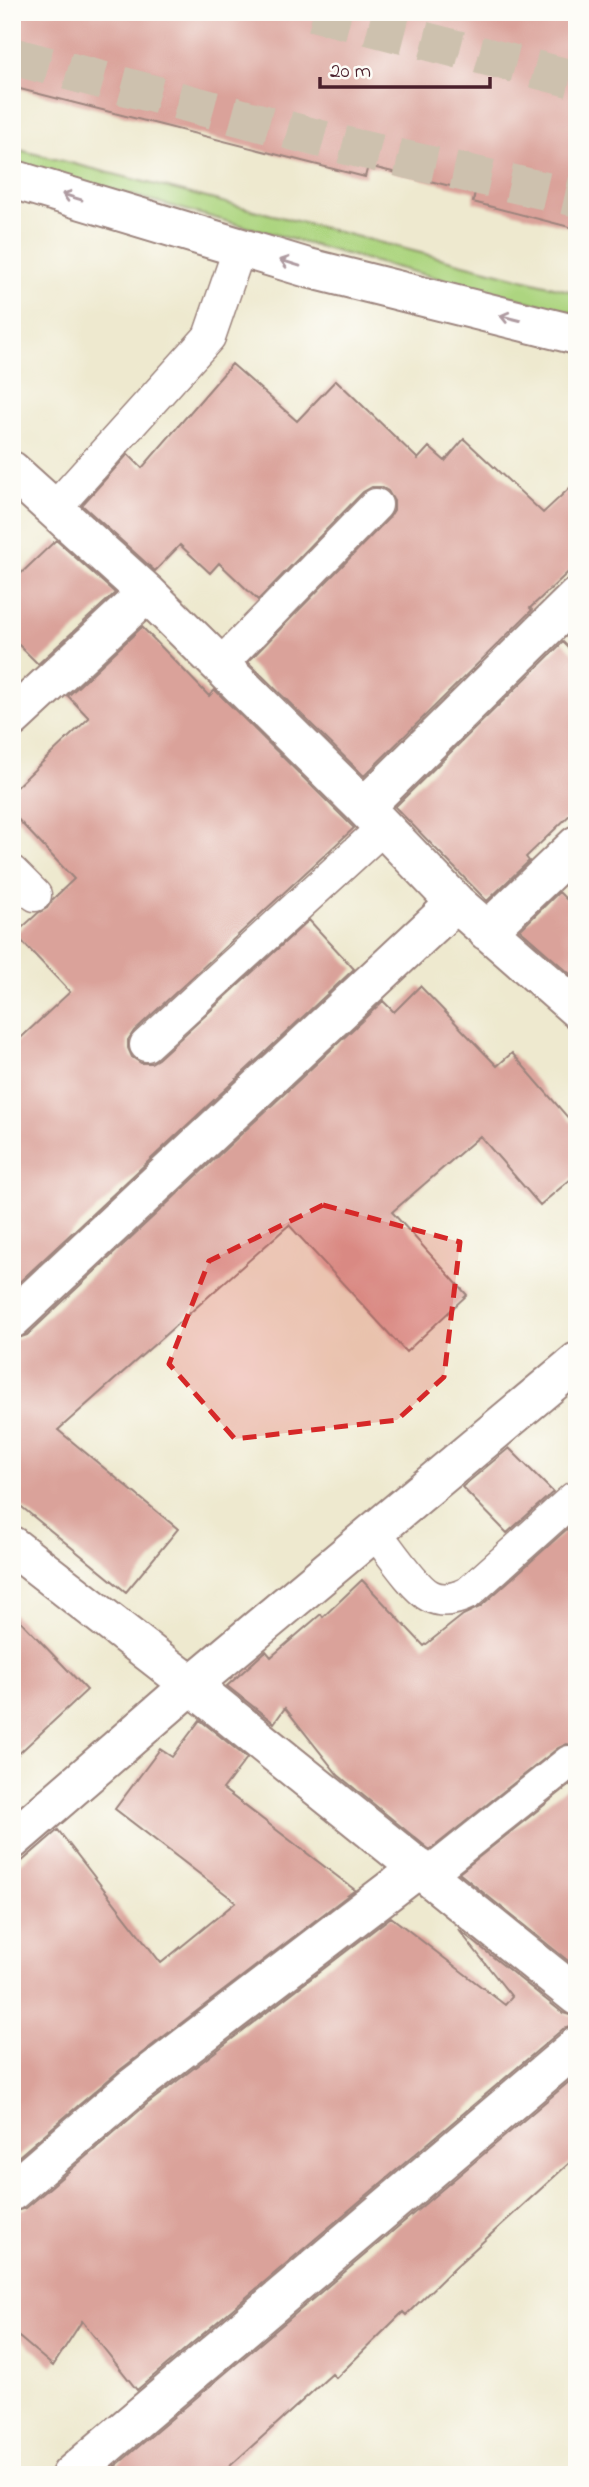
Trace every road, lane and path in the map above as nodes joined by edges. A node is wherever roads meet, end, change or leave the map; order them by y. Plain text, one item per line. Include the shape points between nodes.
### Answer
1 (12, 180) edge
2 (240, 247) junction
3 (577, 335) edge
4 (12, 471) edge
5 (376, 505) dead end
6 (55, 508) junction
7 (147, 593) junction
8 (577, 597) edge
9 (220, 665) junction
10 (12, 718) edge
11 (374, 817) junction
12 (577, 845) edge
13 (12, 872) edge
14 (35, 895) dead end
15 (456, 903) junction
16 (487, 931) junction
17 (577, 1009) edge
18 (146, 1045) dead end
19 (12, 1319) edge
20 (577, 1362) edge
21 (574, 1498) dead end
22 (375, 1532) junction
23 (12, 1546) edge
24 (191, 1685) junction
25 (569, 1762) dead end
26 (12, 1840) edge
27 (425, 1873) junction
28 (577, 1996) edge
29 (577, 2046) edge
30 (12, 2191) edge
31 (71, 2475) edge

2 -> 1 street
3 -> 2 street
2 - 6 lane via 209,337
4 - 6 street
5 - 9 lane
6 - 7 street
7 - 9 street
7 - 10 street
8 - 11 street
9 - 11 street
11 - 15 street
11 - 18 lane
12 - 16 street
13 - 14 lane
15 - 16 street
15 - 19 street
16 - 17 street
20 - 22 street
21 - 22 lane via 468,1592 449,1600 431,1597 421,1589
22 - 24 street
23 - 24 street
24 - 26 street
24 - 27 street
25 - 27 lane
27 - 28 street
27 - 30 street via 133,2087
29 - 31 street

